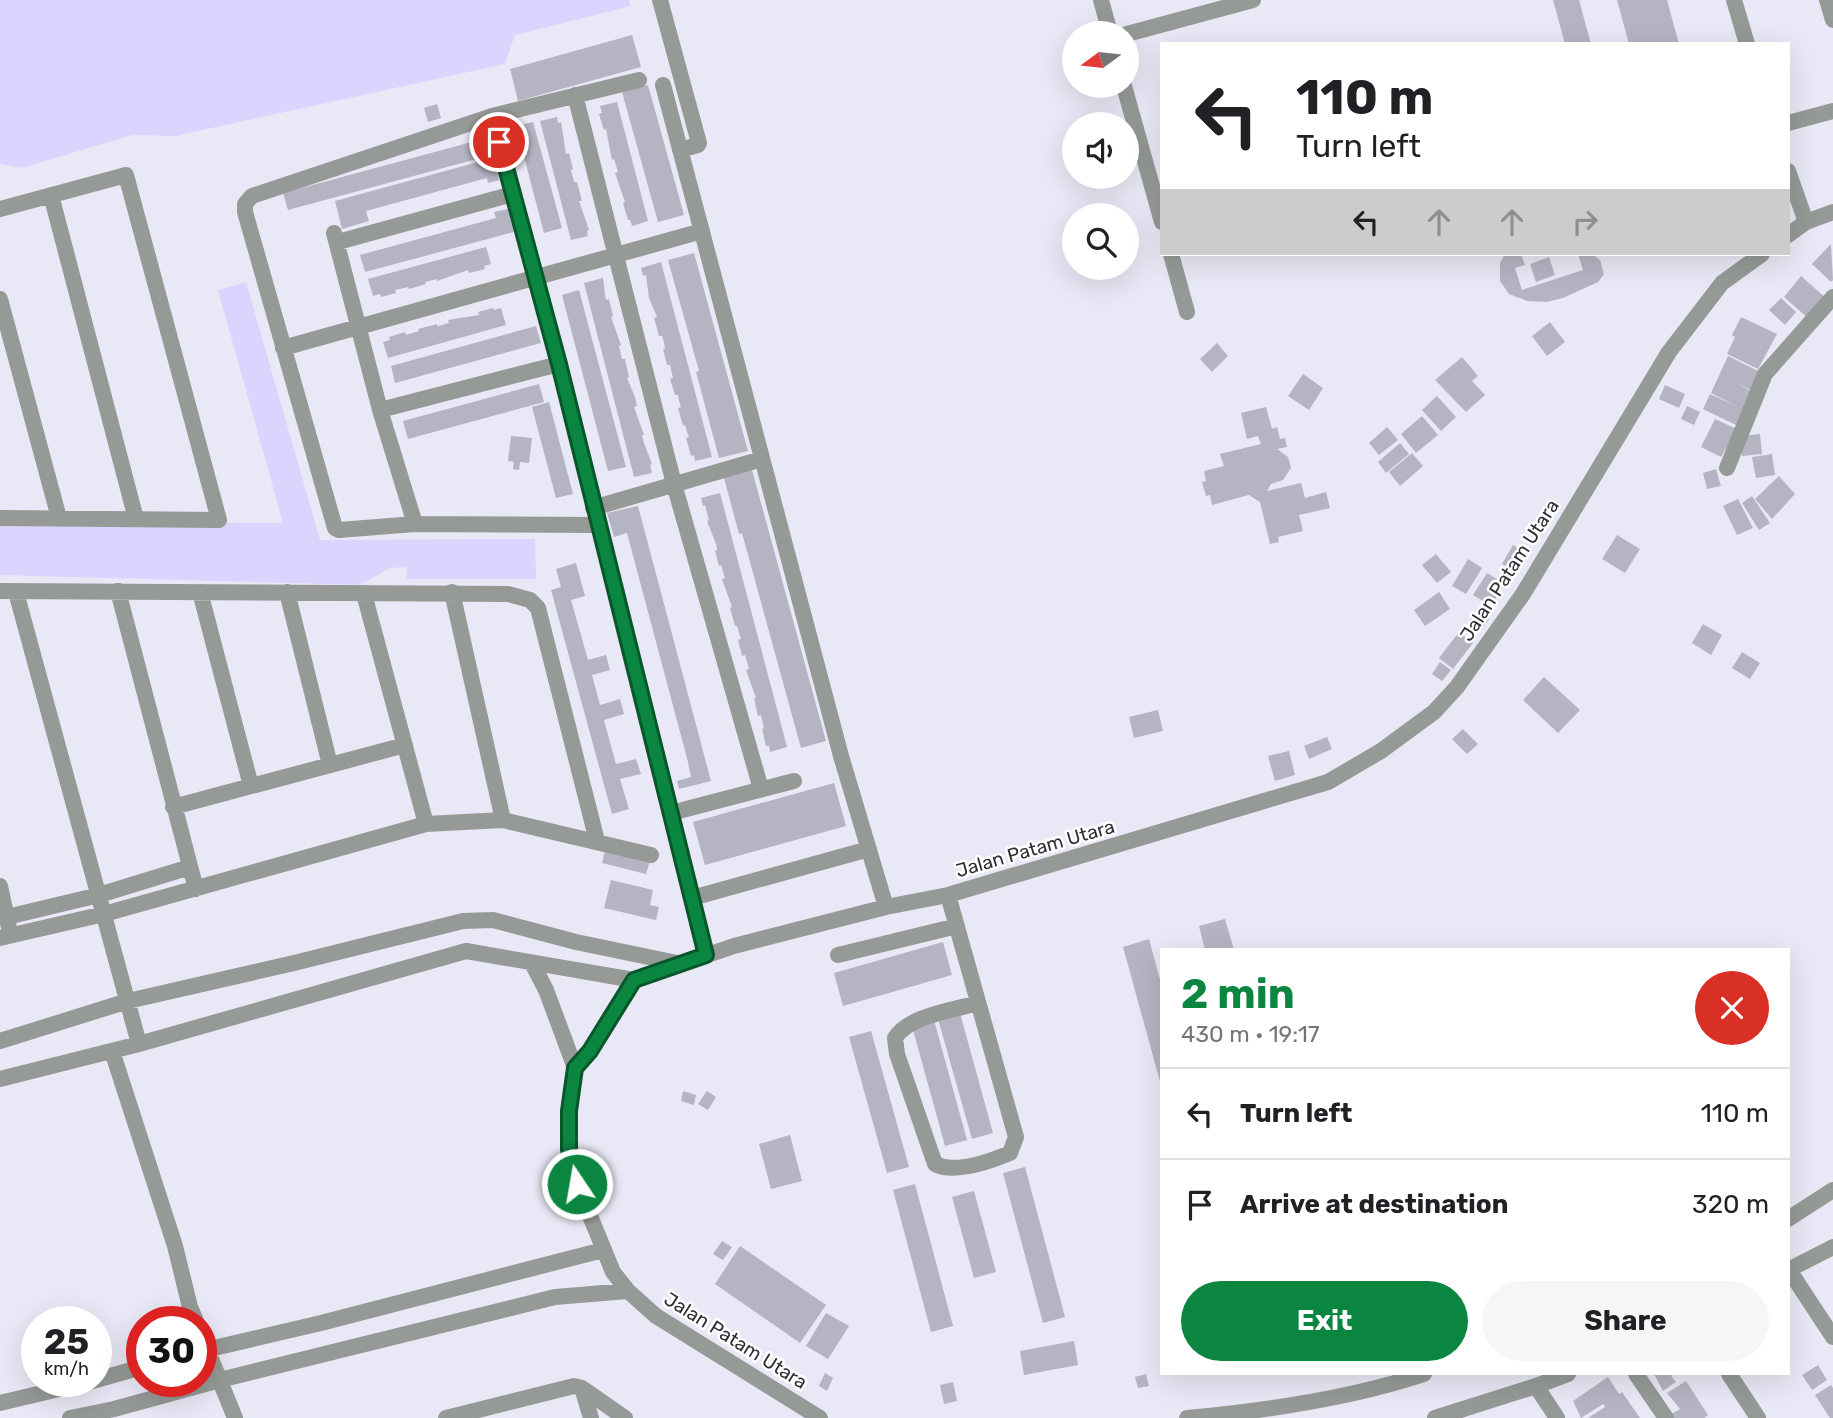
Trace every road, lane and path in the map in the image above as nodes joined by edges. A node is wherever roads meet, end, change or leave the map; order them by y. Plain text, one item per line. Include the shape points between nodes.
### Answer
1 (660, 0) edge
2 (1101, 0) edge
3 (1253, 0) edge
4 (1734, 0) edge
5 (1827, 0) edge
6 (1833, 20) edge
7 (1107, 21) edge
8 (1139, 31) edge
9 (1746, 42) edge
10 (639, 80) dead end
11 (663, 85) dead end
12 (575, 95) junction
13 (1127, 98) edge
14 (1833, 111) edge
15 (492, 116) junction
16 (1790, 122) edge
17 (680, 150) junction
18 (1790, 178) edge
19 (513, 194) junction
20 (51, 195) junction
21 (0, 209) edge
22 (1833, 212) edge
23 (1160, 215) edge
24 (1806, 222) junction
25 (702, 231) junction
26 (1790, 234) edge
27 (616, 255) junction
28 (1172, 256) edge
29 (1759, 256) edge
30 (534, 278) junction
31 (1833, 297) edge
32 (0, 299) edge
33 (1187, 312) dead end
34 (359, 327) junction
35 (283, 348) junction
36 (559, 364) junction
37 (380, 410) junction
38 (762, 459) junction
39 (1727, 468) dead end
40 (674, 484) junction
41 (593, 508) junction
42 (0, 518) edge
43 (59, 519) junction
44 (136, 519) junction
45 (415, 524) junction
46 (599, 525) junction
47 (8, 591) edge
48 (118, 591) junction
49 (200, 592) junction
50 (287, 592) junction
51 (452, 592) junction
52 (364, 594) junction
53 (405, 745) junction
54 (330, 765) junction
55 (794, 782) dead end
56 (251, 786) junction
57 (761, 789) junction
58 (173, 807) junction
59 (671, 813) junction
60 (503, 820) junction
61 (426, 824) junction
62 (597, 841) junction
63 (869, 849) junction
64 (651, 855) dead end
65 (190, 867) junction
66 (0, 886) edge
67 (196, 889) junction
68 (99, 895) junction
69 (948, 895) junction
70 (692, 898) junction
71 (886, 907) junction
72 (104, 914) junction
73 (7, 917) junction
74 (957, 926) junction
75 (6, 937) edge
76 (706, 955) junction
77 (838, 955) dead end
78 (532, 963) junction
79 (684, 964) junction
80 (634, 980) junction
81 (128, 1001) junction
82 (978, 1003) junction
83 (0, 1041) edge
84 (139, 1044) junction
85 (112, 1051) junction
86 (575, 1068) junction
87 (0, 1079) edge
88 (1833, 1190) edge
89 (1790, 1218) edge
90 (1833, 1247) edge
91 (603, 1250) junction
92 (1790, 1269) edge
93 (1790, 1272) edge
94 (628, 1292) junction
95 (190, 1306) edge
96 (1833, 1337) edge
97 (217, 1342) edge
98 (217, 1374) edge
99 (1421, 1375) edge
100 (1565, 1375) edge
101 (1637, 1375) edge
102 (1729, 1375) edge
103 (220, 1380) junction
104 (1536, 1386) junction
105 (582, 1388) junction
106 (25, 1397) edge
107 (0, 1403) edge
108 (506, 1410) edge
109 (1215, 1417) edge
110 (70, 1418) edge
111 (235, 1418) edge
112 (446, 1418) edge
113 (591, 1418) edge
114 (625, 1418) edge
115 (820, 1418) edge
116 (1187, 1418) edge
117 (1435, 1418) edge
118 (1558, 1418) edge
119 (1666, 1418) edge
120 (1758, 1418) edge

1 - 17 street via 699,142
2 - 7 street
3 - 8 street
4 - 9 street
5 - 6 street
10 - 12 street
11 - 17 street
12 - 15 street
12 - 27 street
13 - 23 street
14 - 16 street
15 - 19 street
15 - 35 street via 248,199 245,212
17 - 25 street
18 - 24 street
19 - 30 street
19 - 34 street via 336,237
20 - 21 street
20 - 44 street
20 - 44 street via 126,175 219,520
22 - 24 street
24 - 26 street
25 - 27 street
25 - 38 street
27 - 30 street
27 - 40 street
28 - 33 street
29 - 69 street, Jalan Patam Utara via 1722,283 1668,352 1523,594 1434,712 1328,782
30 - 34 street
30 - 36 street
31 - 39 street via 1765,374
32 - 43 street
34 - 35 street
34 - 37 street
35 - 45 street via 335,528
36 - 37 street
36 - 41 street
37 - 45 street
38 - 40 street
38 - 63 street
40 - 41 street
40 - 57 street
41 - 46 street
42 - 43 street
43 - 44 street
45 - 46 street
46 - 59 street
47 - 48 street
47 - 68 street
48 - 49 street
48 - 58 street
49 - 50 street
49 - 56 street
50 - 52 street
50 - 54 street
51 - 52 street
51 - 60 street
51 - 62 street via 508,594 530,600 538,608
52 - 53 street
53 - 54 street
53 - 61 street
54 - 56 street
55 - 57 street
56 - 58 street
57 - 59 street
58 - 65 street
59 - 70 street
60 - 61 street
60 - 62 street
61 - 67 street
62 - 64 street
63 - 70 street
63 - 71 street
65 - 67 street
65 - 68 street
66 - 73 street
67 - 72 street
68 - 72 street
68 - 73 street
69 - 71 street, Jalan Patam Utara
69 - 74 street
70 - 76 street
71 - 76 street, Jalan Patam Utara
72 - 75 street
72 - 81 street
73 - 75 street
74 - 77 street
74 - 82 street
76 - 79 street, Jalan Patam Utara
78 - 80 street
78 - 84 street via 466,951
78 - 86 street
79 - 80 street, Jalan Patam Utara
79 - 81 street via 493,920 463,920
80 - 86 street
81 - 83 street
81 - 84 street
82 - 82 street via 920,1019 895,1038 935,1164 940,1167 961,1167 1010,1153 1016,1137
84 - 85 street
85 - 87 street
85 - 95 street
86 - 91 street, Jalan Patam Utara via 569,1149 577,1184
88 - 89 street
90 - 92 street
91 - 94 street, Jalan Patam Utara
91 - 97 street via 321,1323
93 - 96 street
94 - 103 street via 555,1297
94 - 115 street, Jalan Patam Utara via 656,1317
98 - 103 street
99 - 109 street via 1391,1385
100 - 104 street
101 - 119 street
102 - 120 street
103 - 110 street
103 - 111 street
104 - 117 street
104 - 118 street
105 - 108 street via 562,1388
105 - 113 street
105 - 114 street
106 - 107 street
108 - 112 street
109 - 116 street

